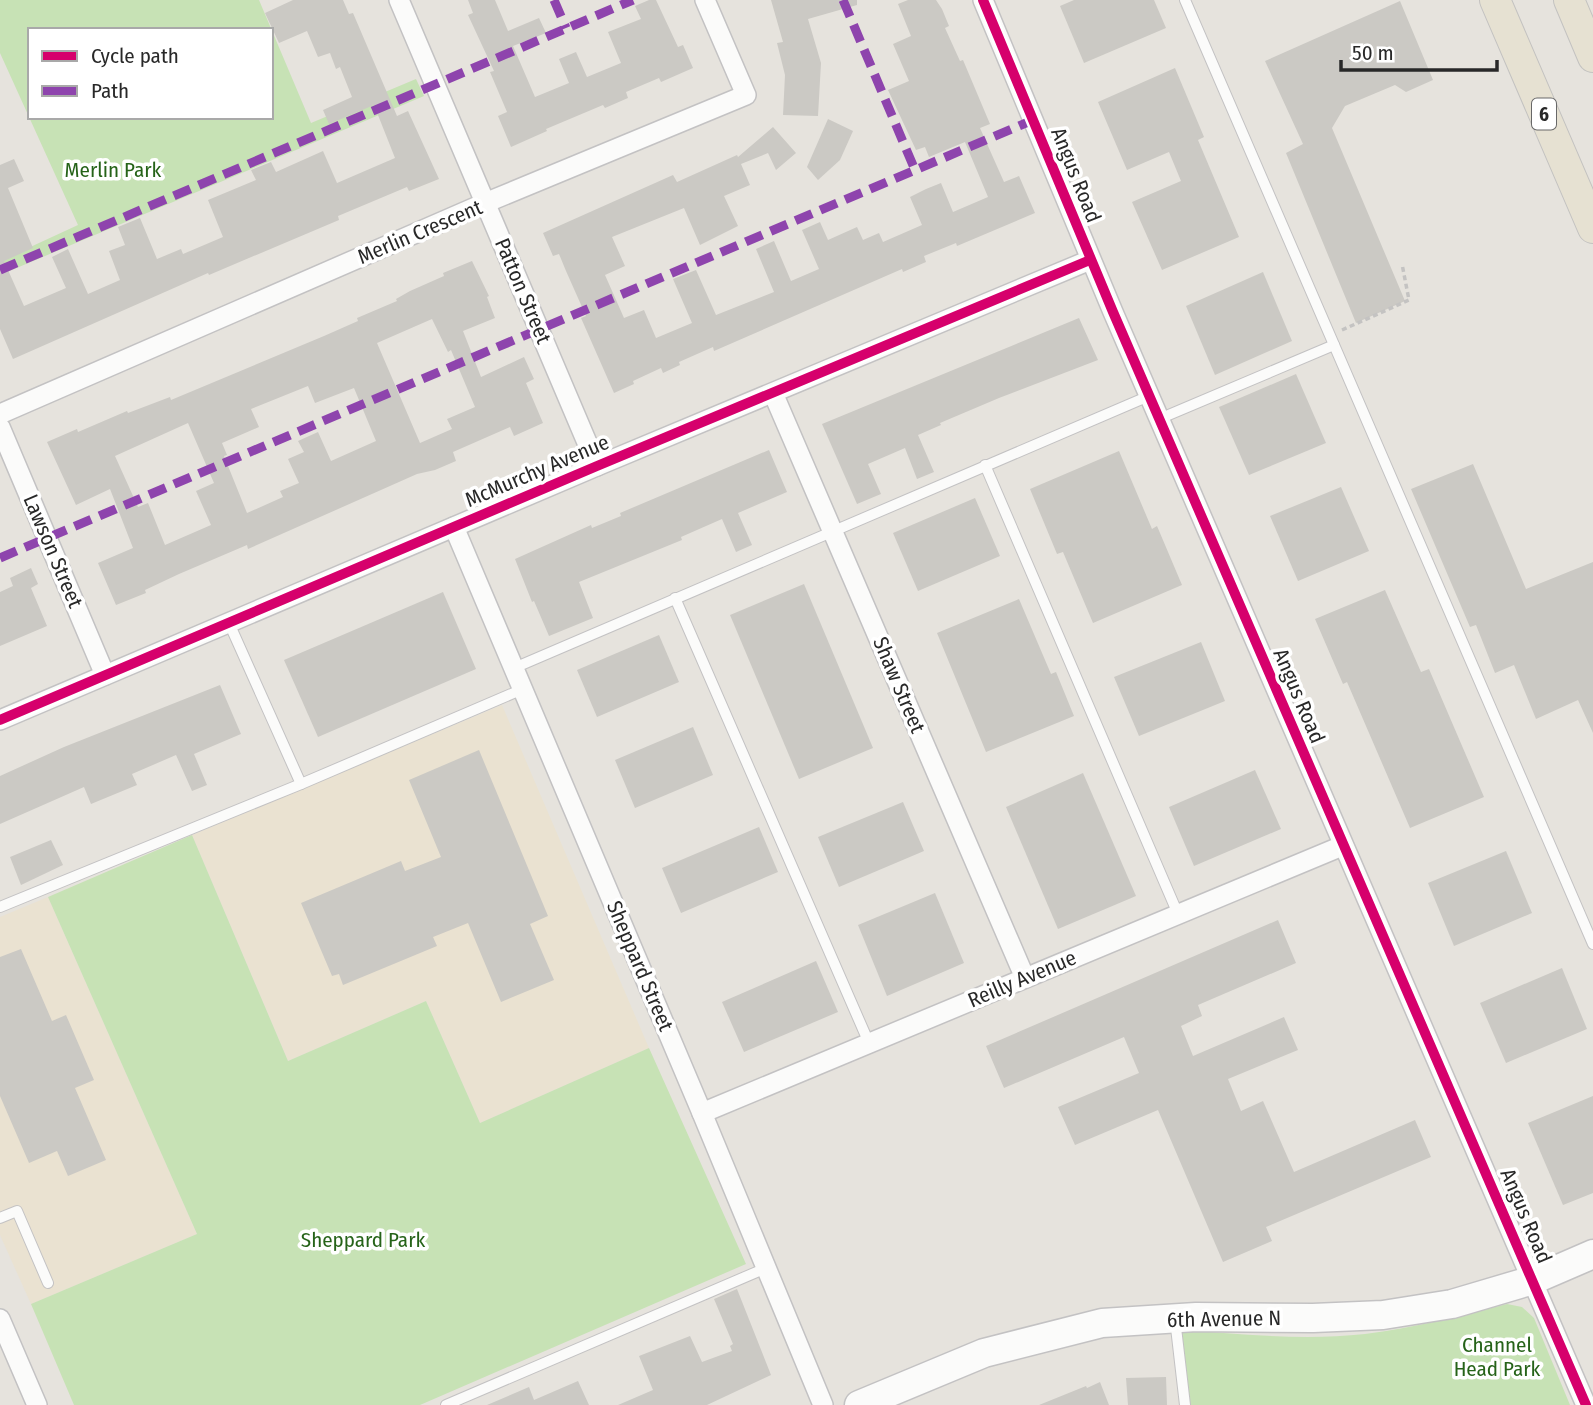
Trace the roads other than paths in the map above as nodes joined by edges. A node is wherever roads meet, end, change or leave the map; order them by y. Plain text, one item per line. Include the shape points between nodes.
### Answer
1 (399, 0) edge
2 (705, 0) edge
3 (983, 0) edge
4 (1185, 0) edge
5 (1495, 0) edge
6 (1569, 0) edge
7 (1593, 57) edge
8 (485, 203) junction
9 (1593, 228) edge
10 (1090, 260) junction
11 (1332, 340) junction
12 (773, 393) junction
13 (1149, 396) junction
14 (0, 414) edge
15 (1159, 419) junction
16 (0, 427) edge
17 (985, 465) junction
18 (597, 466) junction
19 (454, 527) junction
20 (832, 530) junction
21 (675, 598) junction
22 (229, 623) junction
23 (514, 668) junction
24 (105, 675) junction
25 (523, 689) junction
26 (0, 720) edge
27 (301, 784) junction
28 (1342, 846) junction
29 (0, 907) edge
30 (1178, 914) junction
31 (1593, 944) edge
32 (1026, 978) junction
33 (869, 1043) junction
34 (702, 1113) junction
35 (0, 1218) edge
36 (1593, 1254) edge
37 (766, 1268) junction
38 (1533, 1279) junction
39 (48, 1283) dead end
40 (0, 1319) edge
41 (1175, 1319) junction
42 (37, 1405) edge
43 (446, 1405) edge
44 (822, 1405) edge
45 (859, 1405) edge
46 (1185, 1405) edge
47 (1586, 1405) edge

1 - 8 street, Patton Street
2 - 8 street, Merlin Crescent via 746,95
3 - 10 street, Angus Road
4 - 11 lane
5 - 9 main road, 6
6 - 7 main road
8 - 14 street, Merlin Crescent
8 - 18 street, Patton Street
10 - 12 street, McMurchy Avenue
10 - 13 street, Angus Road
11 - 15 lane
11 - 31 lane
12 - 18 street, McMurchy Avenue
12 - 20 street, Shaw Street
13 - 15 street, Angus Road
13 - 17 lane
15 - 28 street, Angus Road
16 - 24 street, Lawson Street
17 - 20 lane
17 - 30 lane
18 - 19 street, McMurchy Avenue
19 - 22 street, McMurchy Avenue
19 - 23 street, Sheppard Street
20 - 21 lane
20 - 32 street, Shaw Street
21 - 23 lane
21 - 33 lane
22 - 24 street, McMurchy Avenue
22 - 27 lane
23 - 25 street, Sheppard Street
24 - 26 street, McMurchy Avenue
25 - 27 lane
25 - 34 street, Sheppard Street
27 - 29 lane
28 - 30 street, Reilly Avenue
28 - 38 street, Angus Road
30 - 32 street, Reilly Avenue
32 - 33 street, Reilly Avenue
33 - 34 street, Reilly Avenue
34 - 37 street, Sheppard Street
35 - 39 lane via 17,1211
36 - 38 street, 6th Avenue N
37 - 43 lane
37 - 44 street, Sheppard Street
38 - 41 street, 6th Avenue N via 1452,1304 1384,1315
38 - 47 street, Angus Road
40 - 42 street
41 - 45 street, 6th Avenue N via 1102,1323 984,1353
41 - 46 lane

